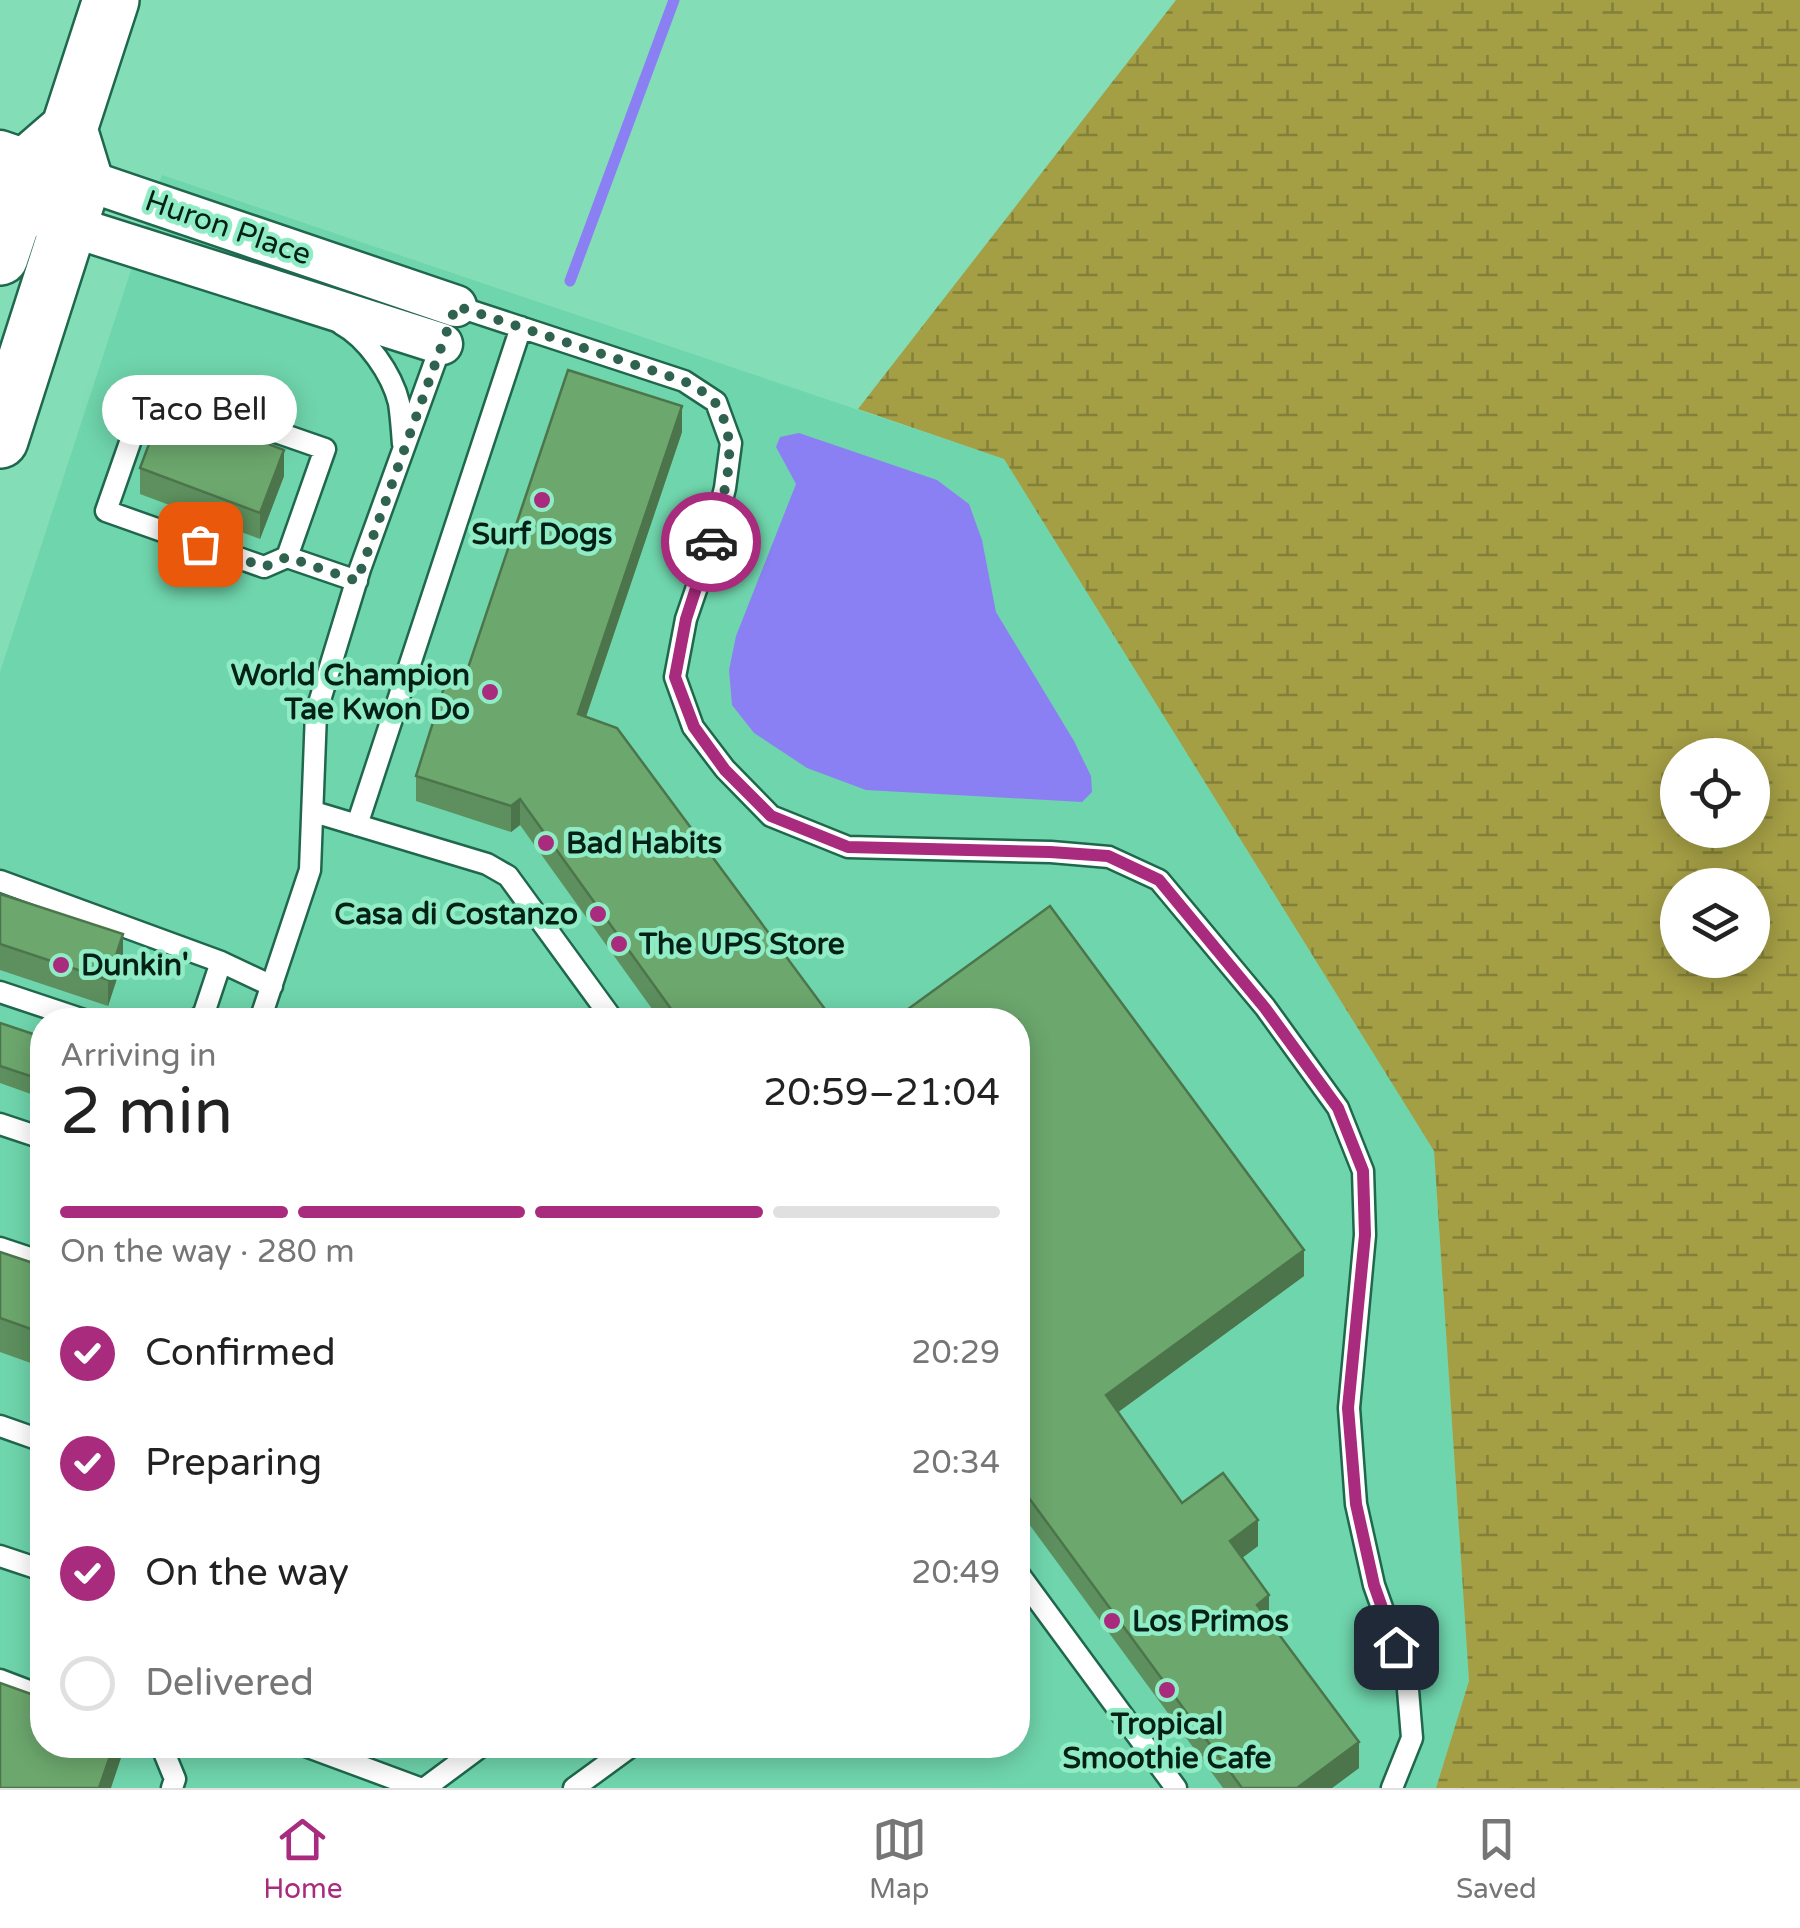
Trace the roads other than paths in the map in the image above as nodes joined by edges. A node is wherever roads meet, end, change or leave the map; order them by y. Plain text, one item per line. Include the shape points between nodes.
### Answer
1 (111, 0) edge
2 (34, 189) edge
3 (291, 298) junction
4 (456, 306) junction
5 (522, 328) junction
6 (442, 344) junction
7 (0, 440) edge
8 (404, 447) junction
9 (287, 557) junction
10 (357, 581) junction
11 (314, 812) junction
12 (358, 825) junction
13 (0, 881) edge
14 (221, 962) junction
15 (272, 986) junction
16 (0, 992) edge
17 (48, 1008) edge
18 (206, 1008) edge
19 (264, 1008) edge
20 (604, 1008) edge
21 (0, 1124) edge
22 (30, 1134) edge
23 (0, 1248) edge
24 (30, 1258) edge
25 (0, 1426) edge
26 (30, 1437) edge
27 (0, 1556) edge
28 (30, 1566) edge
29 (1030, 1590) edge
30 (0, 1680) edge
31 (30, 1691) edge
32 (166, 1758) edge
33 (346, 1758) edge
34 (465, 1758) edge
35 (615, 1758) edge
36 (172, 1788) edge
37 (422, 1788) edge
38 (574, 1788) edge
39 (1176, 1788) edge
40 (1392, 1788) edge

1 - 2 highway
2 - 3 street, Huron Place
2 - 4 street, Huron Place
2 - 7 highway
3 - 6 street, Huron Place
3 - 8 lane via 354,332 378,360 398,399
4 - 5 lane
4 - 6 lane
5 - 12 lane
5 - 40 lane via 684,381 716,402 731,442 725,488 675,677 694,727 771,816 848,847 1108,856 1159,880 1338,1108 1363,1171 1365,1235 1348,1408 1356,1504 1374,1585 1408,1678 1412,1738
6 - 8 lane
8 - 10 lane
9 - 9 lane via 325,449 149,388 106,511 264,567
9 - 10 lane
10 - 11 lane via 316,713
11 - 12 lane
11 - 15 lane via 310,870
12 - 20 lane via 508,876
13 - 14 lane
14 - 15 lane
14 - 18 lane
15 - 19 lane
16 - 17 lane
21 - 22 lane
23 - 24 lane
25 - 26 lane
27 - 28 lane
29 - 39 lane
30 - 31 lane
32 - 36 lane
33 - 37 lane
34 - 37 lane
35 - 38 lane

